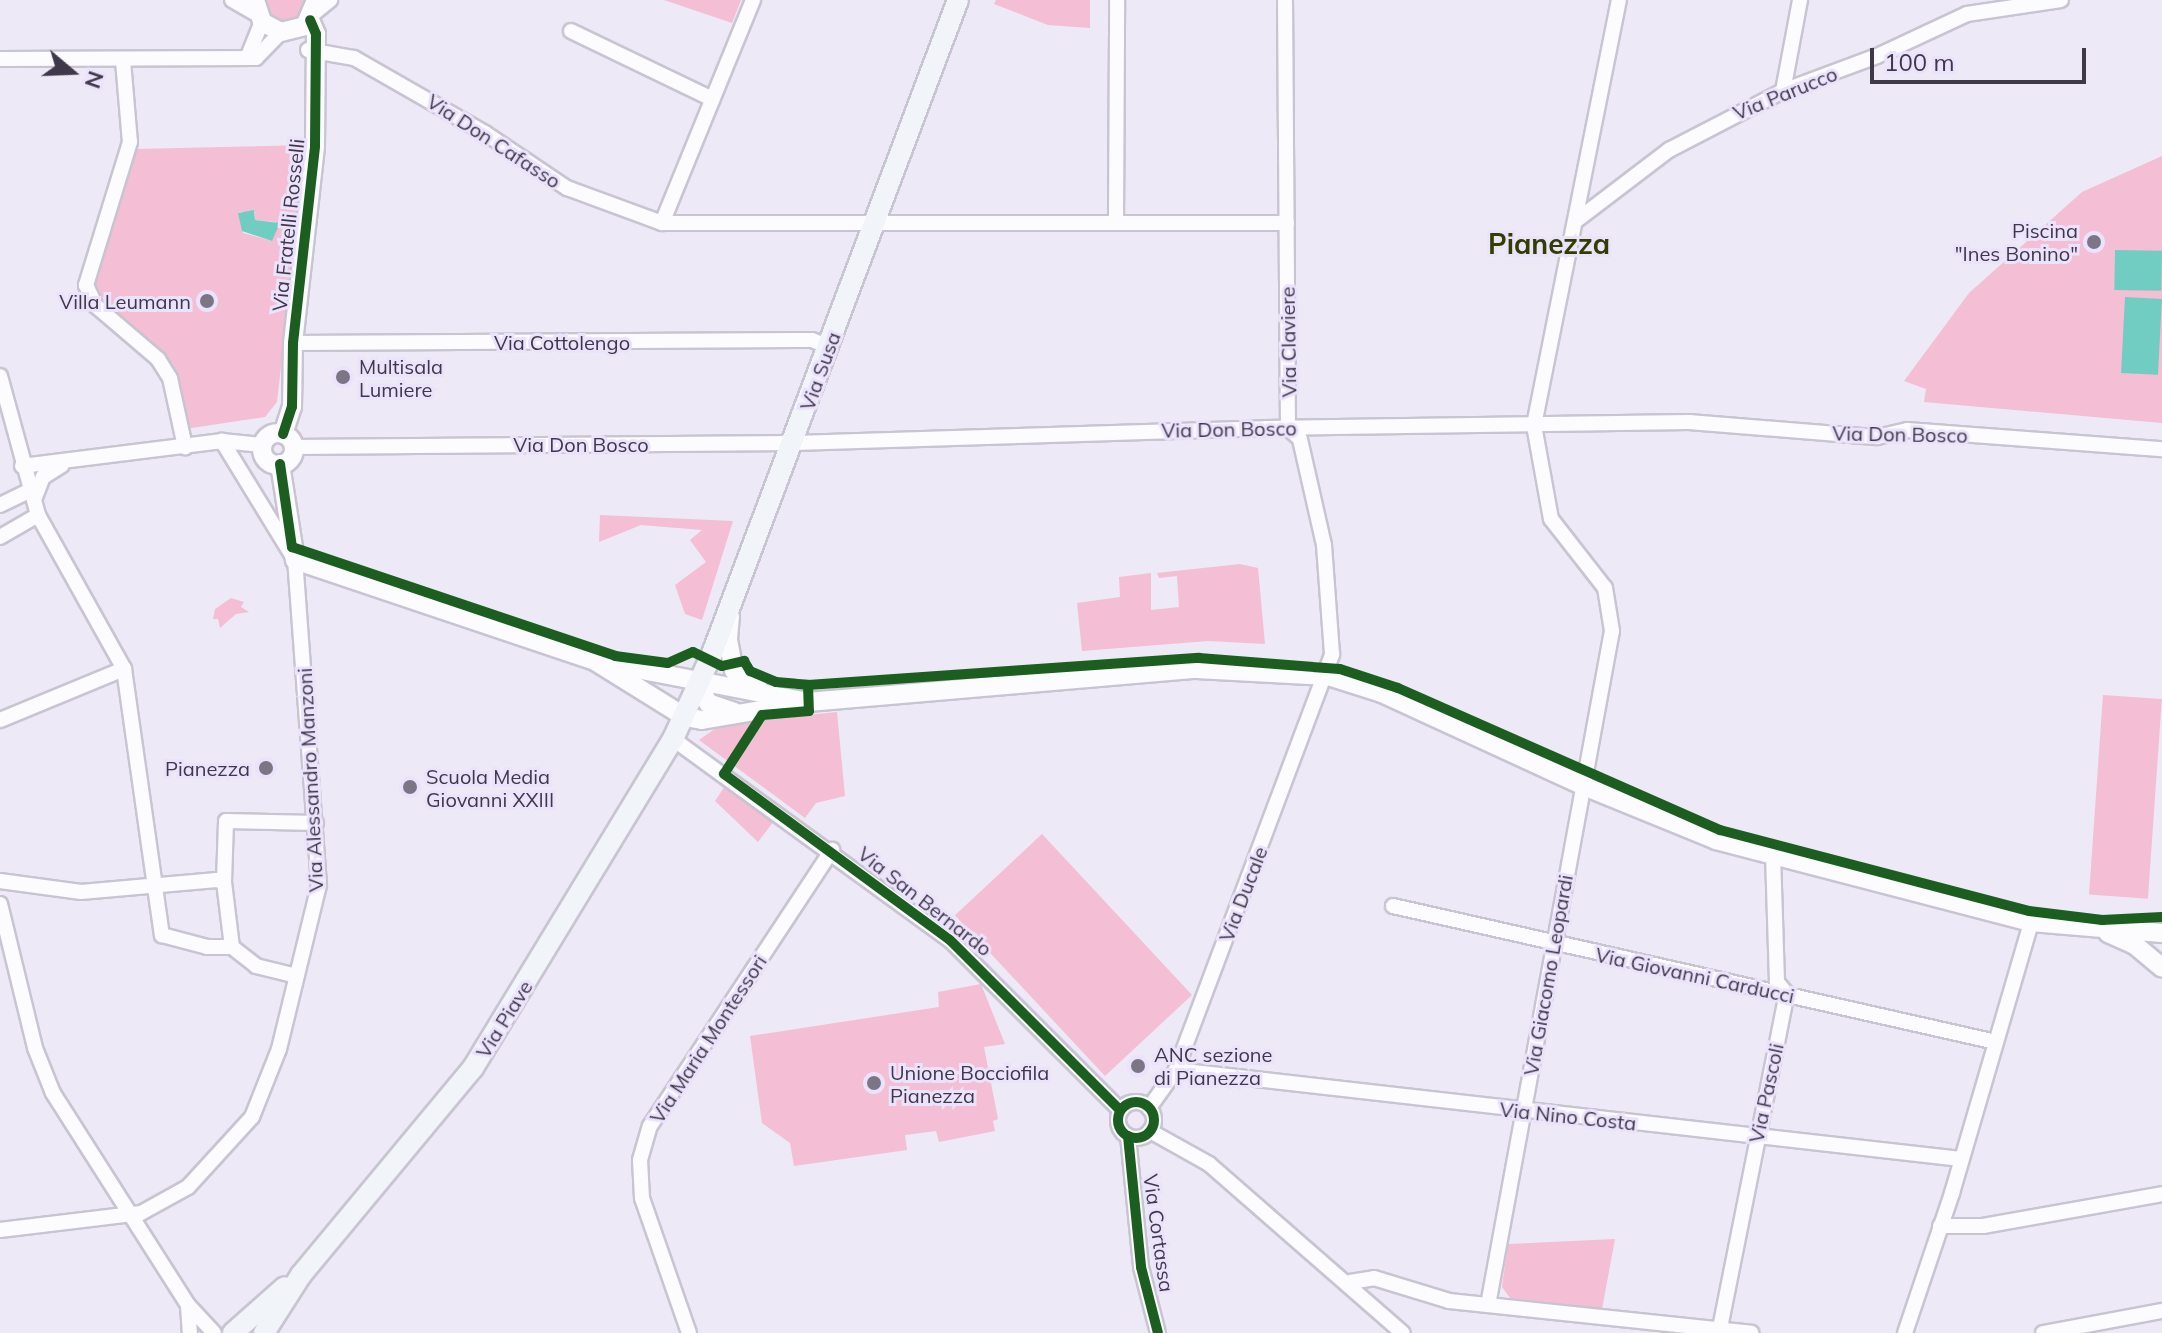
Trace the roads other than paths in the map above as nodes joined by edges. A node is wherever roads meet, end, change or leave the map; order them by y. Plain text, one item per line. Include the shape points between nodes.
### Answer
1 (232, 0) edge
2 (330, 0) edge
3 (753, 0) edge
4 (958, 0) edge
5 (1117, 0) edge
6 (1285, 0) edge
7 (1619, 0) edge
8 (1800, 0) edge
9 (2061, 0) edge
10 (1968, 7) edge
11 (314, 11) edge
12 (258, 12) edge
13 (571, 31) dead end
14 (286, 32) junction
15 (312, 52) junction
16 (248, 56) junction
17 (0, 59) edge
18 (123, 61) junction
19 (1783, 91) junction
20 (712, 99) junction
21 (1577, 220) junction
22 (875, 222) junction
23 (1116, 222) junction
24 (662, 223) junction
25 (1287, 223) junction
26 (293, 343) junction
27 (829, 347) junction
28 (0, 376) edge
29 (1534, 425) junction
30 (1288, 428) junction
31 (288, 440) junction
32 (222, 441) junction
33 (793, 443) junction
34 (262, 445) junction
35 (185, 447) junction
36 (2162, 449) edge
37 (65, 463) junction
38 (280, 464) junction
39 (22, 466) junction
40 (34, 502) junction
41 (0, 505) edge
42 (0, 536) edge
43 (294, 554) junction
44 (731, 604) junction
45 (595, 661) junction
46 (124, 669) junction
47 (1328, 676) junction
48 (700, 683) junction
49 (768, 694) junction
50 (808, 702) junction
51 (736, 712) junction
52 (685, 717) junction
53 (0, 720) edge
54 (673, 739) junction
55 (1584, 786) junction
56 (316, 823) junction
57 (832, 850) junction
58 (1773, 854) junction
59 (0, 881) edge
60 (224, 882) junction
61 (154, 884) junction
62 (0, 904) edge
63 (1393, 906) dead end
64 (2031, 922) junction
65 (2101, 930) junction
66 (2162, 933) edge
67 (1553, 944) junction
68 (232, 947) junction
69 (2162, 968) edge
70 (297, 976) junction
71 (1787, 994) junction
72 (1996, 1042) junction
73 (1176, 1070) junction
74 (1149, 1108) junction
75 (1120, 1110) junction
76 (1523, 1111) junction
77 (1150, 1131) junction
78 (1128, 1136) junction
79 (1756, 1136) junction
80 (1961, 1159) junction
81 (2162, 1194) edge
82 (129, 1213) junction
83 (1940, 1226) junction
84 (0, 1230) edge
85 (301, 1275) junction
86 (1350, 1282) junction
87 (188, 1305) junction
88 (1488, 1305) junction
89 (2162, 1311) edge
90 (1720, 1331) edge
91 (190, 1333) edge
92 (214, 1333) edge
93 (233, 1333) edge
94 (264, 1333) edge
95 (689, 1333) edge
96 (1158, 1333) edge
97 (1403, 1333) edge
98 (1751, 1333) edge
99 (1905, 1333) edge
100 (2043, 1333) edge

1 - 12 street
2 - 11 street
3 - 20 street
4 - 22 main road, Via Susa
5 - 23 street
6 - 25 street, Via Claviere
7 - 21 street
8 - 19 street
9 - 10 street, Via Parucco
10 - 19 street, Via Parucco via 1877,56
11 - 14 street
11 - 15 street, Via Fratelli Rosselli
12 - 14 street
12 - 16 street
13 - 20 street
14 - 15 street
14 - 16 street via 262,56
15 - 24 street, Via Don Cafasso via 354,58 567,188
15 - 26 street, Via Fratelli Rosselli via 315,146
16 - 18 street
17 - 18 street
18 - 35 street via 130,142 86,285 96,306 158,359 170,378
19 - 21 street, Via Parucco via 1669,150
20 - 24 street
21 - 29 street
22 - 23 street, Via Don Cafasso
22 - 24 street, Via Don Cafasso
22 - 27 main road, Via Susa
23 - 25 street, Via Don Cafasso
25 - 30 street, Via Claviere
26 - 27 street, Via Cottolengo via 812,340
26 - 31 street, Via Fratelli Rosselli
27 - 33 main road, Via Susa
28 - 39 street
29 - 30 street, Via Don Bosco
29 - 36 street, Via Don Bosco via 1689,422 1877,437 1907,430
29 - 55 street, Via Giacomo Leopardi via 1551,519 1598,575 1612,616
30 - 33 street, Via Don Bosco
30 - 47 street, Via Claviere via 1300,439 1324,545 1332,654
31 - 33 street, Via Don Bosco
31 - 34 street via 268,436
31 - 38 street via 290,459
32 - 34 street
32 - 35 street
32 - 43 street
33 - 44 main road, Via Susa
34 - 38 street via 267,460
35 - 37 street
37 - 39 street
37 - 40 street via 43,477
38 - 43 street
39 - 40 street
40 - 41 street
40 - 42 street
40 - 46 street
43 - 45 street
43 - 56 street, Via Alessandro Manzoni
44 - 48 main road, Via Susa
44 - 49 street via 728,640 734,670
45 - 48 street
45 - 52 street
46 - 53 street
46 - 61 street
47 - 50 street via 1196,669
47 - 55 street via 1382,693
47 - 73 street, Via Ducale
48 - 49 street
48 - 51 street via 708,703
48 - 52 main road, Via Susa
49 - 50 street
50 - 51 street
51 - 52 street via 702,720
52 - 54 main road, Via Susa
54 - 57 street, Via San Bernardo
54 - 85 main road, Via Piave via 473,1068
55 - 58 street via 1716,840
55 - 67 street, Via Giacomo Leopardi
56 - 60 street via 226,821
56 - 70 street, Via Alessandro Manzoni via 316,913
57 - 75 street, Via San Bernardo via 962,951
57 - 95 street, Via Maria Montessori via 650,1126 640,1160 642,1198
58 - 64 street
58 - 71 street, Via Pascoli via 1777,982
59 - 61 street via 67,892
60 - 61 street
60 - 68 street
61 - 68 street via 162,935 207,947
62 - 82 street via 35,1048 53,1093
63 - 67 street, Via Giovanni Carducci
64 - 65 street
64 - 72 street
65 - 66 street
65 - 69 street via 2135,945
67 - 71 street, Via Giovanni Carducci
67 - 76 street, Via Giacomo Leopardi
68 - 70 street via 256,966
70 - 82 street, Via Alessandro Manzoni via 269,1085 252,1117 188,1187 141,1213
71 - 72 street, Via Giovanni Carducci
71 - 79 street, Via Pascoli
72 - 80 street
73 - 74 street, Via Ducale
73 - 76 street, Via Nino Costa
74 - 75 street via 1134,1102
74 - 77 street via 1154,1122
75 - 78 street, Via San Bernardo via 1119,1127
76 - 79 street, Via Nino Costa
76 - 88 street, Via Giacomo Leopardi
77 - 78 street
77 - 86 street via 1209,1164
78 - 96 street, Via Cortassa via 1141,1267
79 - 80 street, Via Nino Costa
79 - 90 street, Via Pascoli
80 - 83 street
81 - 83 street via 1983,1226
82 - 84 street, Via Alessandro Manzoni
82 - 87 street
83 - 99 street
85 - 93 main road, Via Piave
85 - 94 main road, Via Piave
86 - 88 street via 1374,1278 1449,1301
86 - 97 street
87 - 91 street
87 - 92 street
88 - 90 street
89 - 100 street
90 - 98 street

